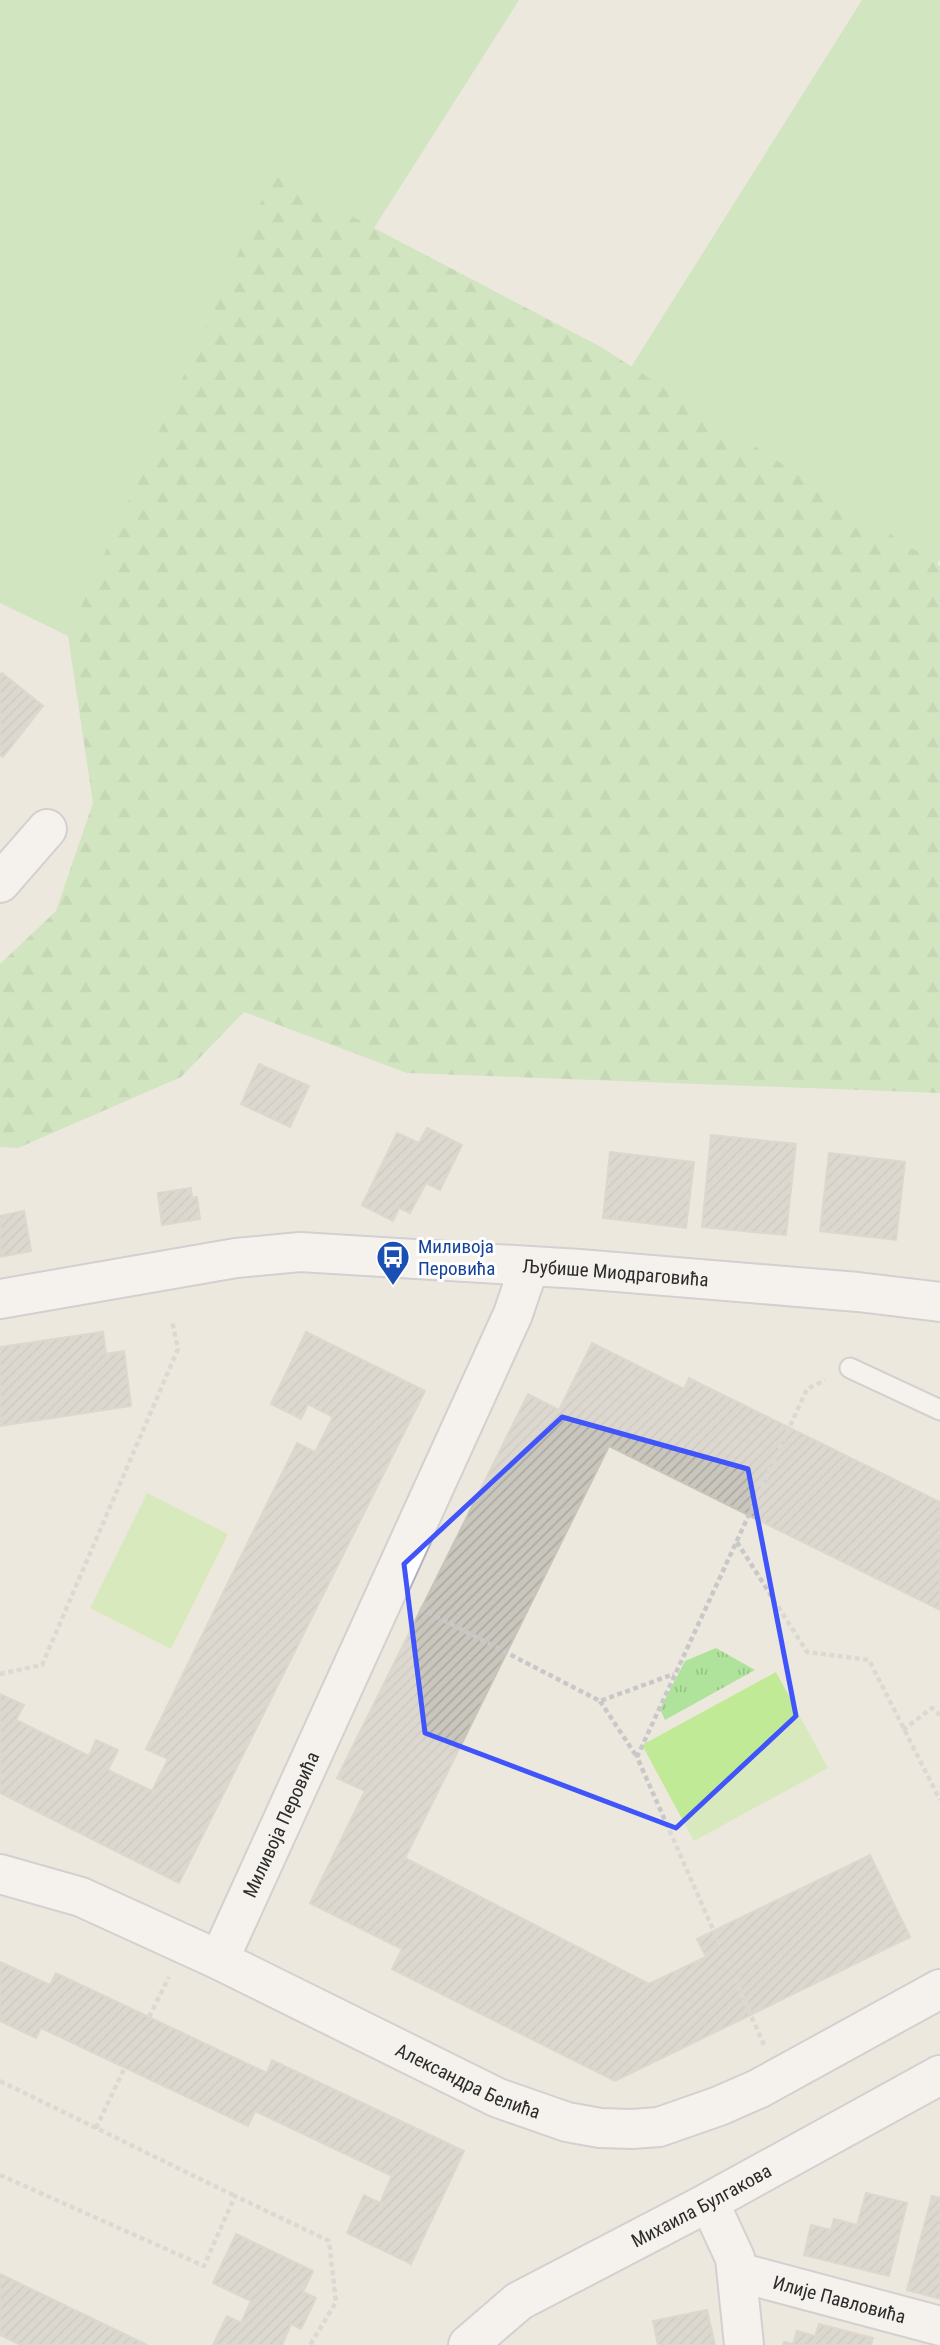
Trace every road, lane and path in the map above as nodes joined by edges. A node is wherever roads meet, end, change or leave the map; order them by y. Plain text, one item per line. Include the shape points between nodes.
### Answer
1 (47, 828) dead end
2 (0, 883) edge
3 (529, 1266) junction
4 (0, 1299) edge
5 (940, 1302) edge
6 (172, 1321) dead end
7 (850, 1368) dead end
8 (807, 1389) dead end
9 (940, 1410) edge
10 (737, 1541) junction
11 (387, 1591) junction
12 (0, 1674) edge
13 (675, 1674) junction
14 (600, 1701) junction
15 (940, 1715) edge
16 (903, 1730) junction
17 (637, 1757) junction
18 (940, 1800) edge
19 (0, 1874) edge
20 (185, 1945) junction
21 (219, 1960) junction
22 (940, 1989) edge
23 (149, 2017) dead end
24 (125, 2067) dead end
25 (940, 2076) edge
26 (778, 2078) junction
27 (0, 2081) edge
28 (96, 2128) junction
29 (0, 2175) edge
30 (235, 2196) junction
31 (709, 2202) junction
32 (738, 2272) junction
33 (940, 2326) edge
34 (310, 2345) edge
35 (468, 2345) edge
36 (744, 2345) edge

1 - 2 street
3 - 4 street, Љубише Миодраговића via 300,1252 236,1258
3 - 5 street, Љубише Миодраговића
3 - 11 street, Миливоја Перовића via 513,1314
6 - 12 path via 178,1349 42,1665
7 - 9 lane
8 - 10 path
10 - 13 path
10 - 16 path via 807,1652 869,1660
11 - 14 path
11 - 21 street, Миливоја Перовића
13 - 14 path
13 - 17 path
14 - 17 path
15 - 16 path via 932,1708
16 - 18 path
17 - 26 path
19 - 20 street, Александра Белића via 81,1897
20 - 21 street, Александра Белића
20 - 23 path
21 - 26 street, Александра Белића via 498,2098 567,2122 600,2128 659,2127
22 - 26 street, Александра Белића
24 - 28 path
25 - 31 street, Михаила Булгакова
27 - 28 path
28 - 30 path
29 - 30 path via 204,2266
30 - 34 path via 329,2241 336,2302
31 - 32 street
31 - 35 street, Михаила Булгакова via 519,2301
32 - 33 street, Илије Павловића
32 - 36 street

